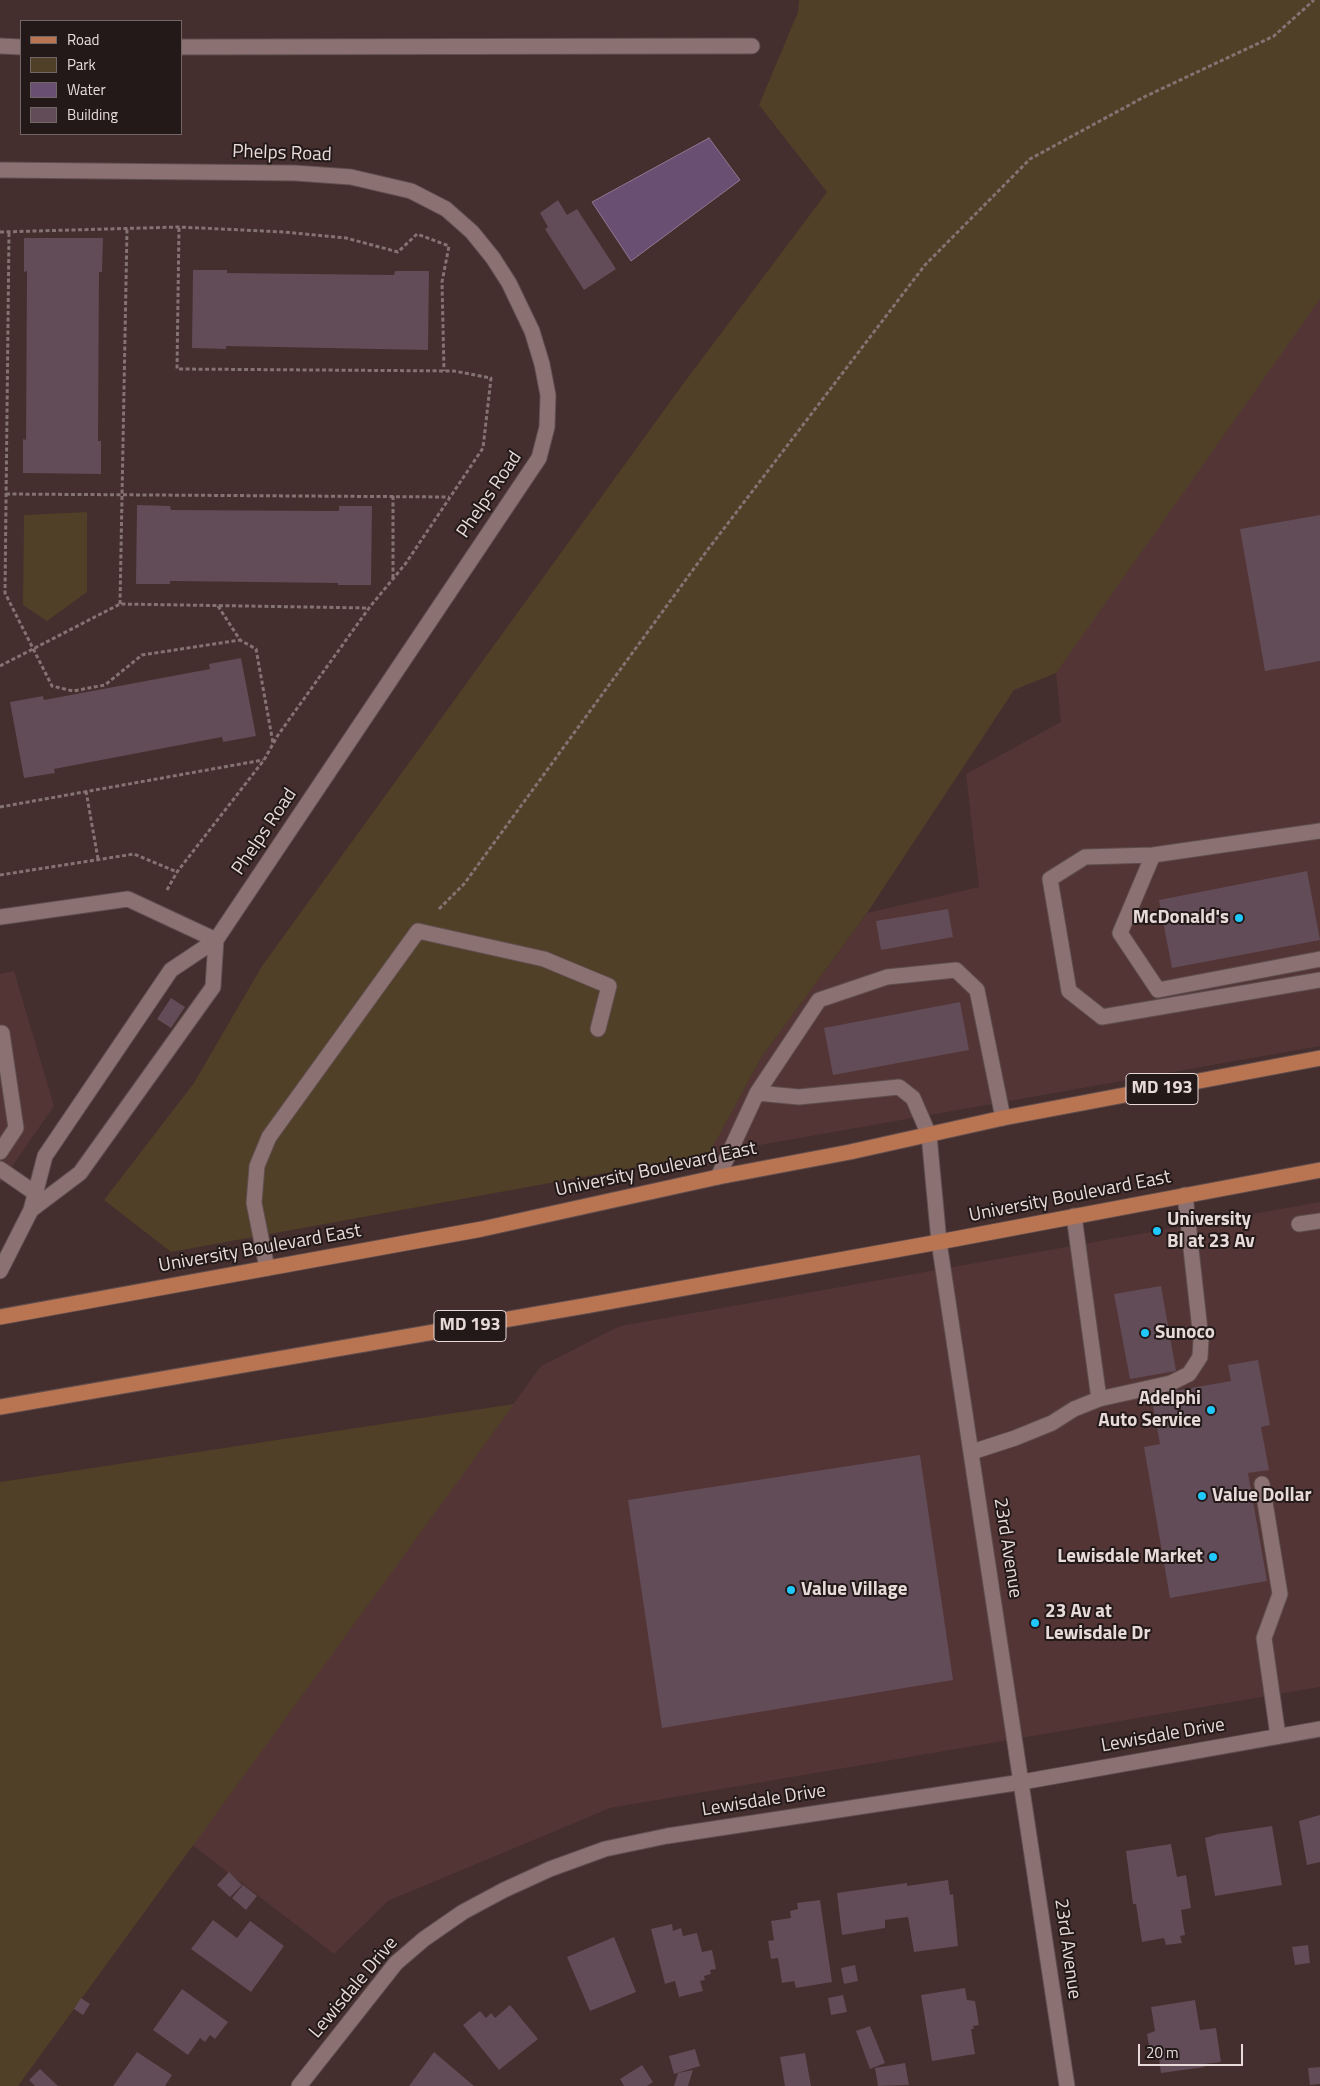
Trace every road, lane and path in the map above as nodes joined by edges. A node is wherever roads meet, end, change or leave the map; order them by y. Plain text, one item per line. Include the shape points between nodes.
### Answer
1 (1314, 0) edge
2 (0, 46) edge
3 (752, 46) dead end
4 (20, 47) edge
5 (182, 47) edge
6 (0, 170) edge
7 (179, 227) junction
8 (127, 229) junction
9 (0, 232) edge
10 (9, 233) junction
11 (444, 371) junction
12 (6, 494) junction
13 (122, 494) junction
14 (393, 496) junction
15 (449, 497) junction
16 (393, 578) junction
17 (120, 604) junction
18 (218, 606) junction
19 (369, 608) junction
20 (240, 640) junction
21 (32, 650) junction
22 (0, 666) edge
23 (273, 744) junction
24 (264, 760) junction
25 (86, 791) junction
26 (0, 807) edge
27 (1320, 831) edge
28 (1154, 855) junction
29 (98, 859) junction
30 (177, 872) junction
31 (0, 875) edge
32 (165, 894) dead end
33 (0, 917) edge
34 (418, 931) junction
35 (216, 940) junction
36 (1320, 958) edge
37 (1320, 980) edge
38 (598, 1029) dead end
39 (2, 1033) dead end
40 (1320, 1058) edge
41 (757, 1093) junction
42 (1003, 1118) junction
43 (929, 1135) junction
44 (0, 1152) edge
45 (0, 1170) edge
46 (1320, 1170) edge
47 (718, 1177) junction
48 (35, 1192) junction
49 (1184, 1195) junction
50 (31, 1210) junction
51 (1074, 1216) junction
52 (1320, 1221) edge
53 (1299, 1224) dead end
54 (939, 1242) junction
55 (267, 1268) junction
56 (0, 1271) edge
57 (0, 1317) edge
58 (1099, 1399) junction
59 (0, 1407) edge
60 (972, 1452) junction
61 (1262, 1484) dead end
62 (1320, 1729) edge
63 (1278, 1736) junction
64 (1022, 1782) junction
65 (299, 2086) edge
66 (1067, 2086) edge

1 - 34 path via 1274,36 1144,97 1030,159 925,265 706,552 464,884
2 - 4 street
3 - 5 street
6 - 35 street, Phelps Road via 295,173 351,177 411,191 446,209 472,232 493,258 522,307 542,364 548,395 547,427 539,458
7 - 8 path
7 - 11 path via 346,238 398,252 417,234 449,246 442,282
7 - 11 path via 177,369
8 - 10 path
8 - 13 path
9 - 10 path
10 - 12 path
11 - 15 path via 491,378 483,448
12 - 13 path
12 - 21 path via 5,593
13 - 14 path
13 - 17 path
14 - 15 path
14 - 16 path
15 - 16 path
16 - 19 path
17 - 18 path
17 - 21 path
18 - 19 path
18 - 20 path
19 - 23 path
20 - 21 path via 142,655 105,685 73,691 52,686
20 - 23 path via 256,649
21 - 22 path
23 - 24 path
24 - 25 path
24 - 30 path
25 - 26 path
25 - 29 path
27 - 28 street
28 - 36 street via 1120,933 1158,990
28 - 37 street via 1085,857 1050,879 1069,991 1102,1017
29 - 30 path via 134,854
29 - 31 path
30 - 32 path
33 - 35 street via 128,899
34 - 38 street via 544,959 609,986
34 - 55 street via 269,1137 257,1166 254,1203
35 - 48 street, Phelps Road via 171,970 45,1156
35 - 50 street, Phelps Road via 213,987 80,1173
39 - 44 street via 16,1128
40 - 42 main road, University Boulevard East / MD 193
41 - 42 street via 818,1000 887,977 956,970 976,990
41 - 43 street, 23rd Avenue via 799,1097 899,1087 912,1098
41 - 47 street
42 - 43 main road, University Boulevard East / MD 193
43 - 47 main road, University Boulevard East / MD 193
43 - 54 street, 23rd Avenue
45 - 48 street
46 - 49 main road, University Boulevard East / MD 193
47 - 55 main road, University Boulevard East / MD 193 via 482,1229
48 - 50 street, Phelps Road
49 - 51 main road, University Boulevard East / MD 193
49 - 58 street via 1201,1339 1200,1357 1189,1374 1171,1383
50 - 56 street, Phelps Road
51 - 54 main road, University Boulevard East / MD 193
51 - 58 street
52 - 53 street
54 - 59 main road, University Boulevard East / MD 193
54 - 60 street, 23rd Avenue
55 - 57 main road, University Boulevard East / MD 193
58 - 60 street via 1045,1426
60 - 64 street, 23rd Avenue
61 - 63 street via 1280,1594 1264,1638
62 - 63 street, Lewisdale Drive
63 - 64 street, Lewisdale Drive
64 - 65 street, Lewisdale Drive via 667,1836 605,1849 550,1869 463,1912 403,1957
64 - 66 street, 23rd Avenue

